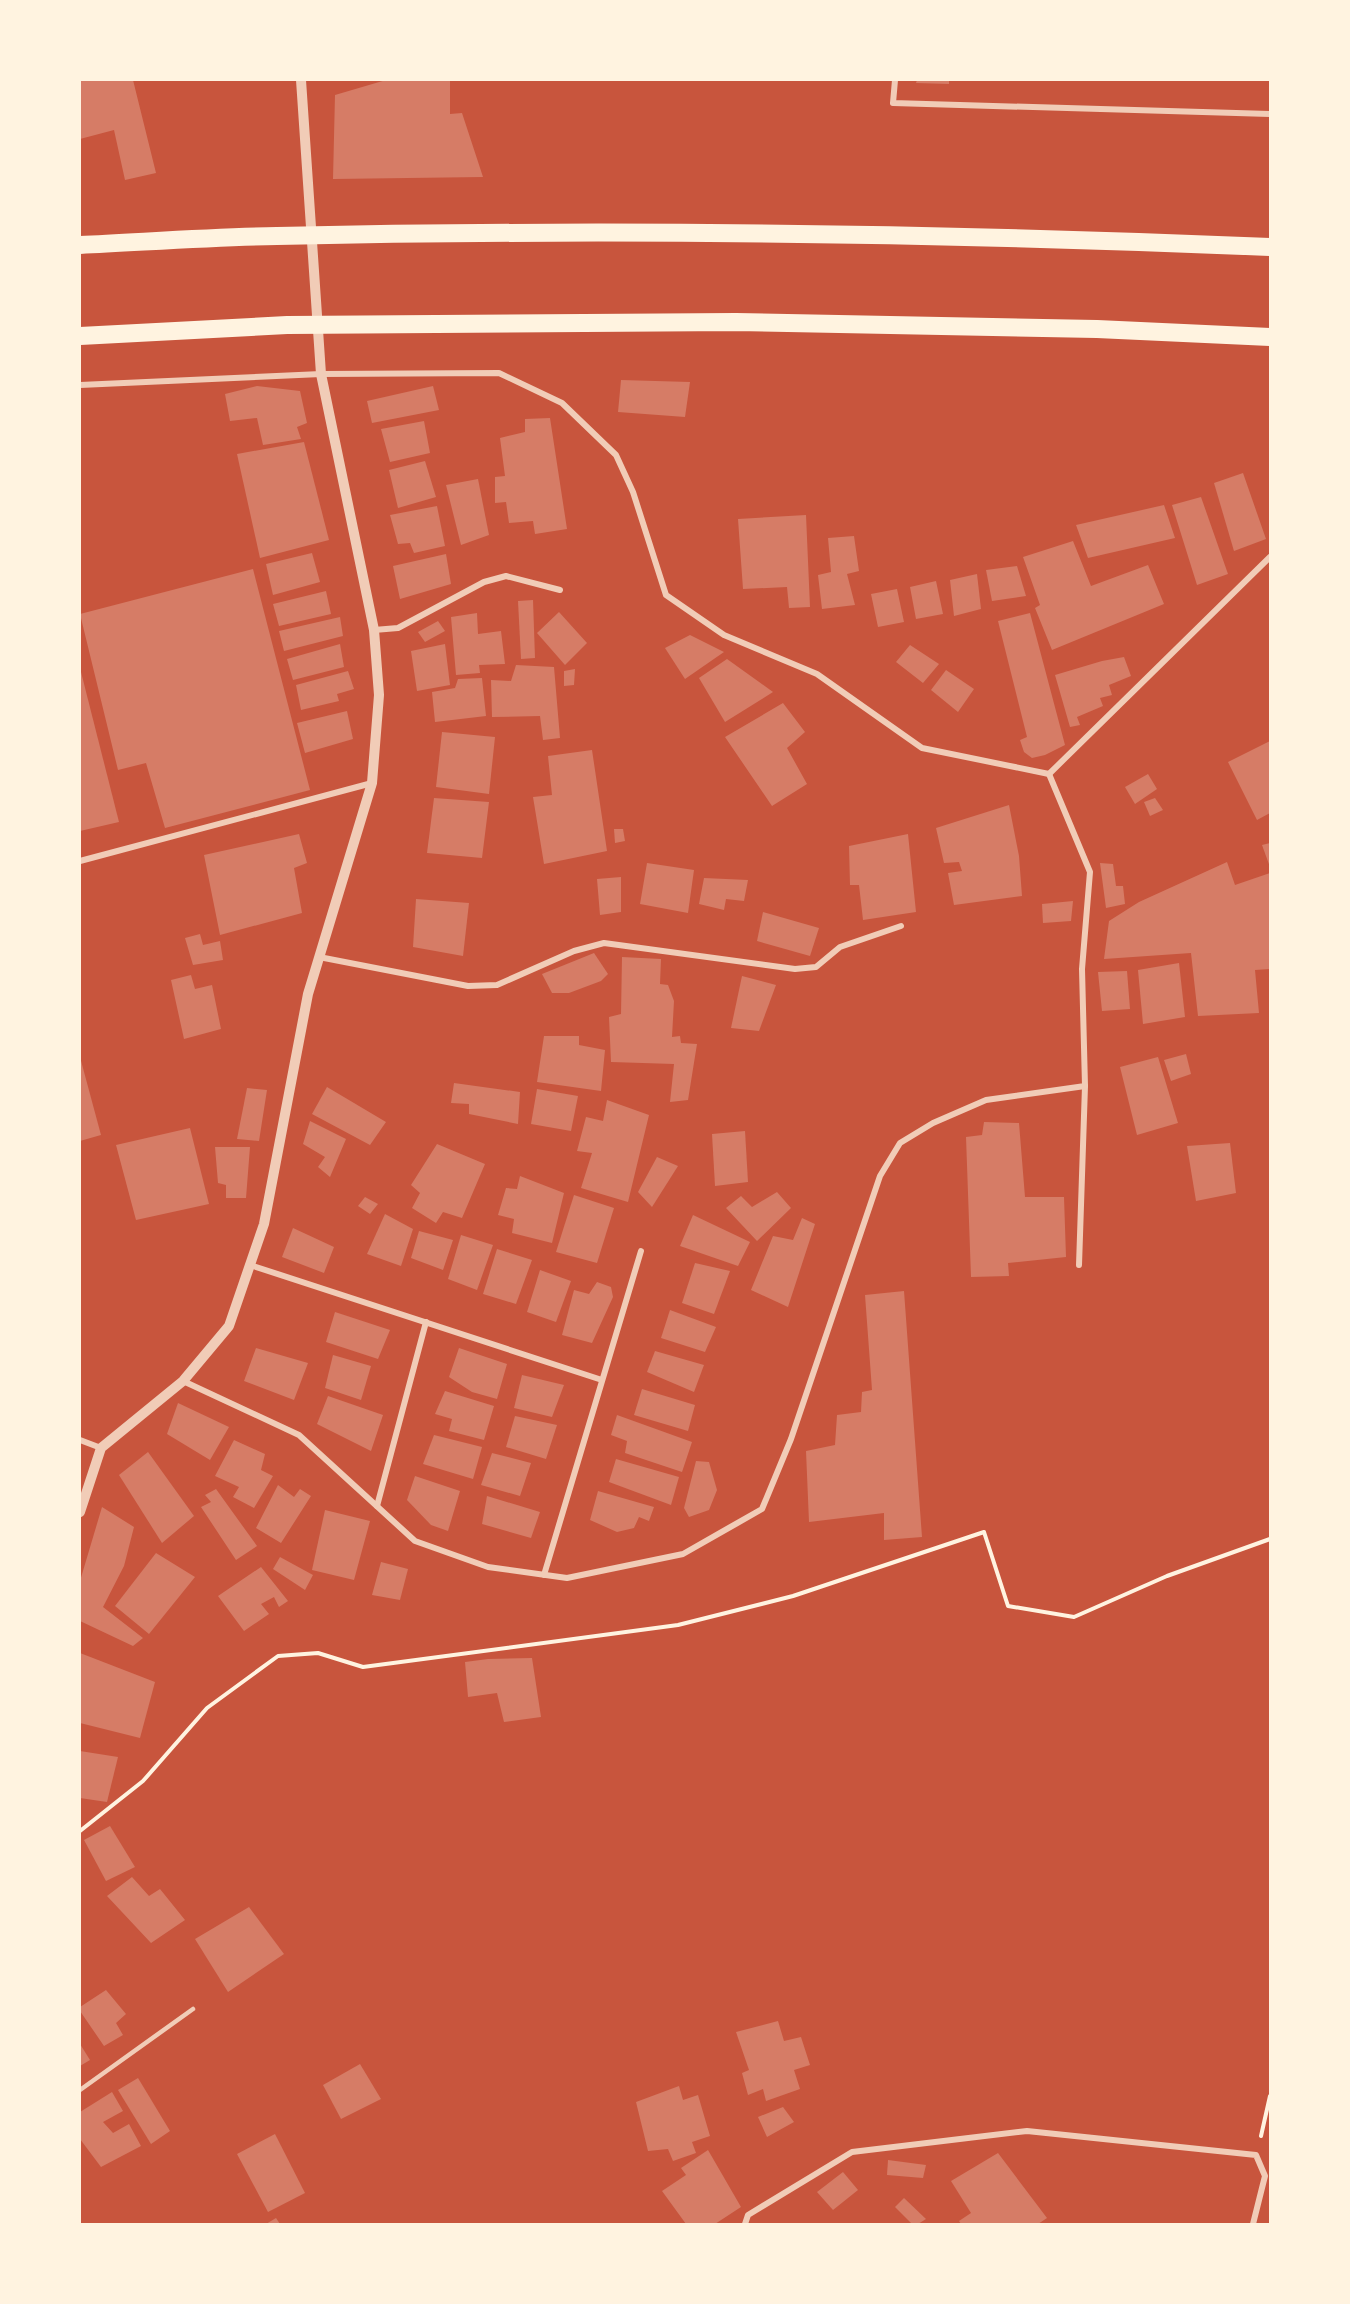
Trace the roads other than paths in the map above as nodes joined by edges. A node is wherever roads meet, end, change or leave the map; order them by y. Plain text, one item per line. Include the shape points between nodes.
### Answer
1 (303, 80) edge
2 (895, 80) edge
3 (1270, 114) edge
4 (80, 245) edge
5 (1270, 247) edge
6 (80, 336) edge
7 (1270, 337) edge
8 (321, 374) junction
9 (80, 385) edge
10 (1270, 557) edge
11 (560, 590) dead end
12 (374, 630) junction
13 (1049, 774) junction
14 (372, 783) junction
15 (80, 861) edge
16 (901, 926) dead end
17 (319, 957) junction
18 (1085, 1086) junction
19 (641, 1251) dead end
20 (250, 1264) junction
21 (1079, 1265) dead end
22 (426, 1322) junction
23 (602, 1380) junction
24 (183, 1381) junction
25 (80, 1440) edge
26 (101, 1448) junction
27 (377, 1506) junction
28 (80, 1512) edge
29 (544, 1575) junction
30 (193, 2009) dead end
31 (80, 2090) edge
32 (1268, 2176) edge
33 (745, 2224) edge
34 (1253, 2224) edge

1 - 8 street
2 - 3 street via 893,103
4 - 5 highway via 275,236 740,233
6 - 7 highway via 287,325 735,322 1097,329
8 - 9 street
8 - 12 street
8 - 13 street via 499,373 562,403 616,455 633,492 666,595 724,635 817,674 922,748
10 - 13 street
11 - 12 street via 506,576 484,582 398,628
12 - 14 street via 379,695
13 - 18 street via 1090,872 1082,969
14 - 15 street
14 - 17 street
16 - 17 street via 840,947 816,967 795,969 604,943 574,951 497,985 468,986
17 - 20 street via 308,994 264,1224
18 - 21 street
18 - 29 street via 986,1100 933,1123 900,1143 880,1176 791,1439 762,1509 683,1554 567,1578
19 - 23 street
20 - 22 street
20 - 24 street via 229,1326
22 - 23 street
22 - 27 street
23 - 29 street
24 - 26 street
24 - 27 street via 299,1436
25 - 26 street
26 - 28 street
27 - 29 street via 415,1540 488,1567
30 - 31 lane
32 - 33 street via 1256,2155 1027,2131 852,2152 748,2215
32 - 34 street

